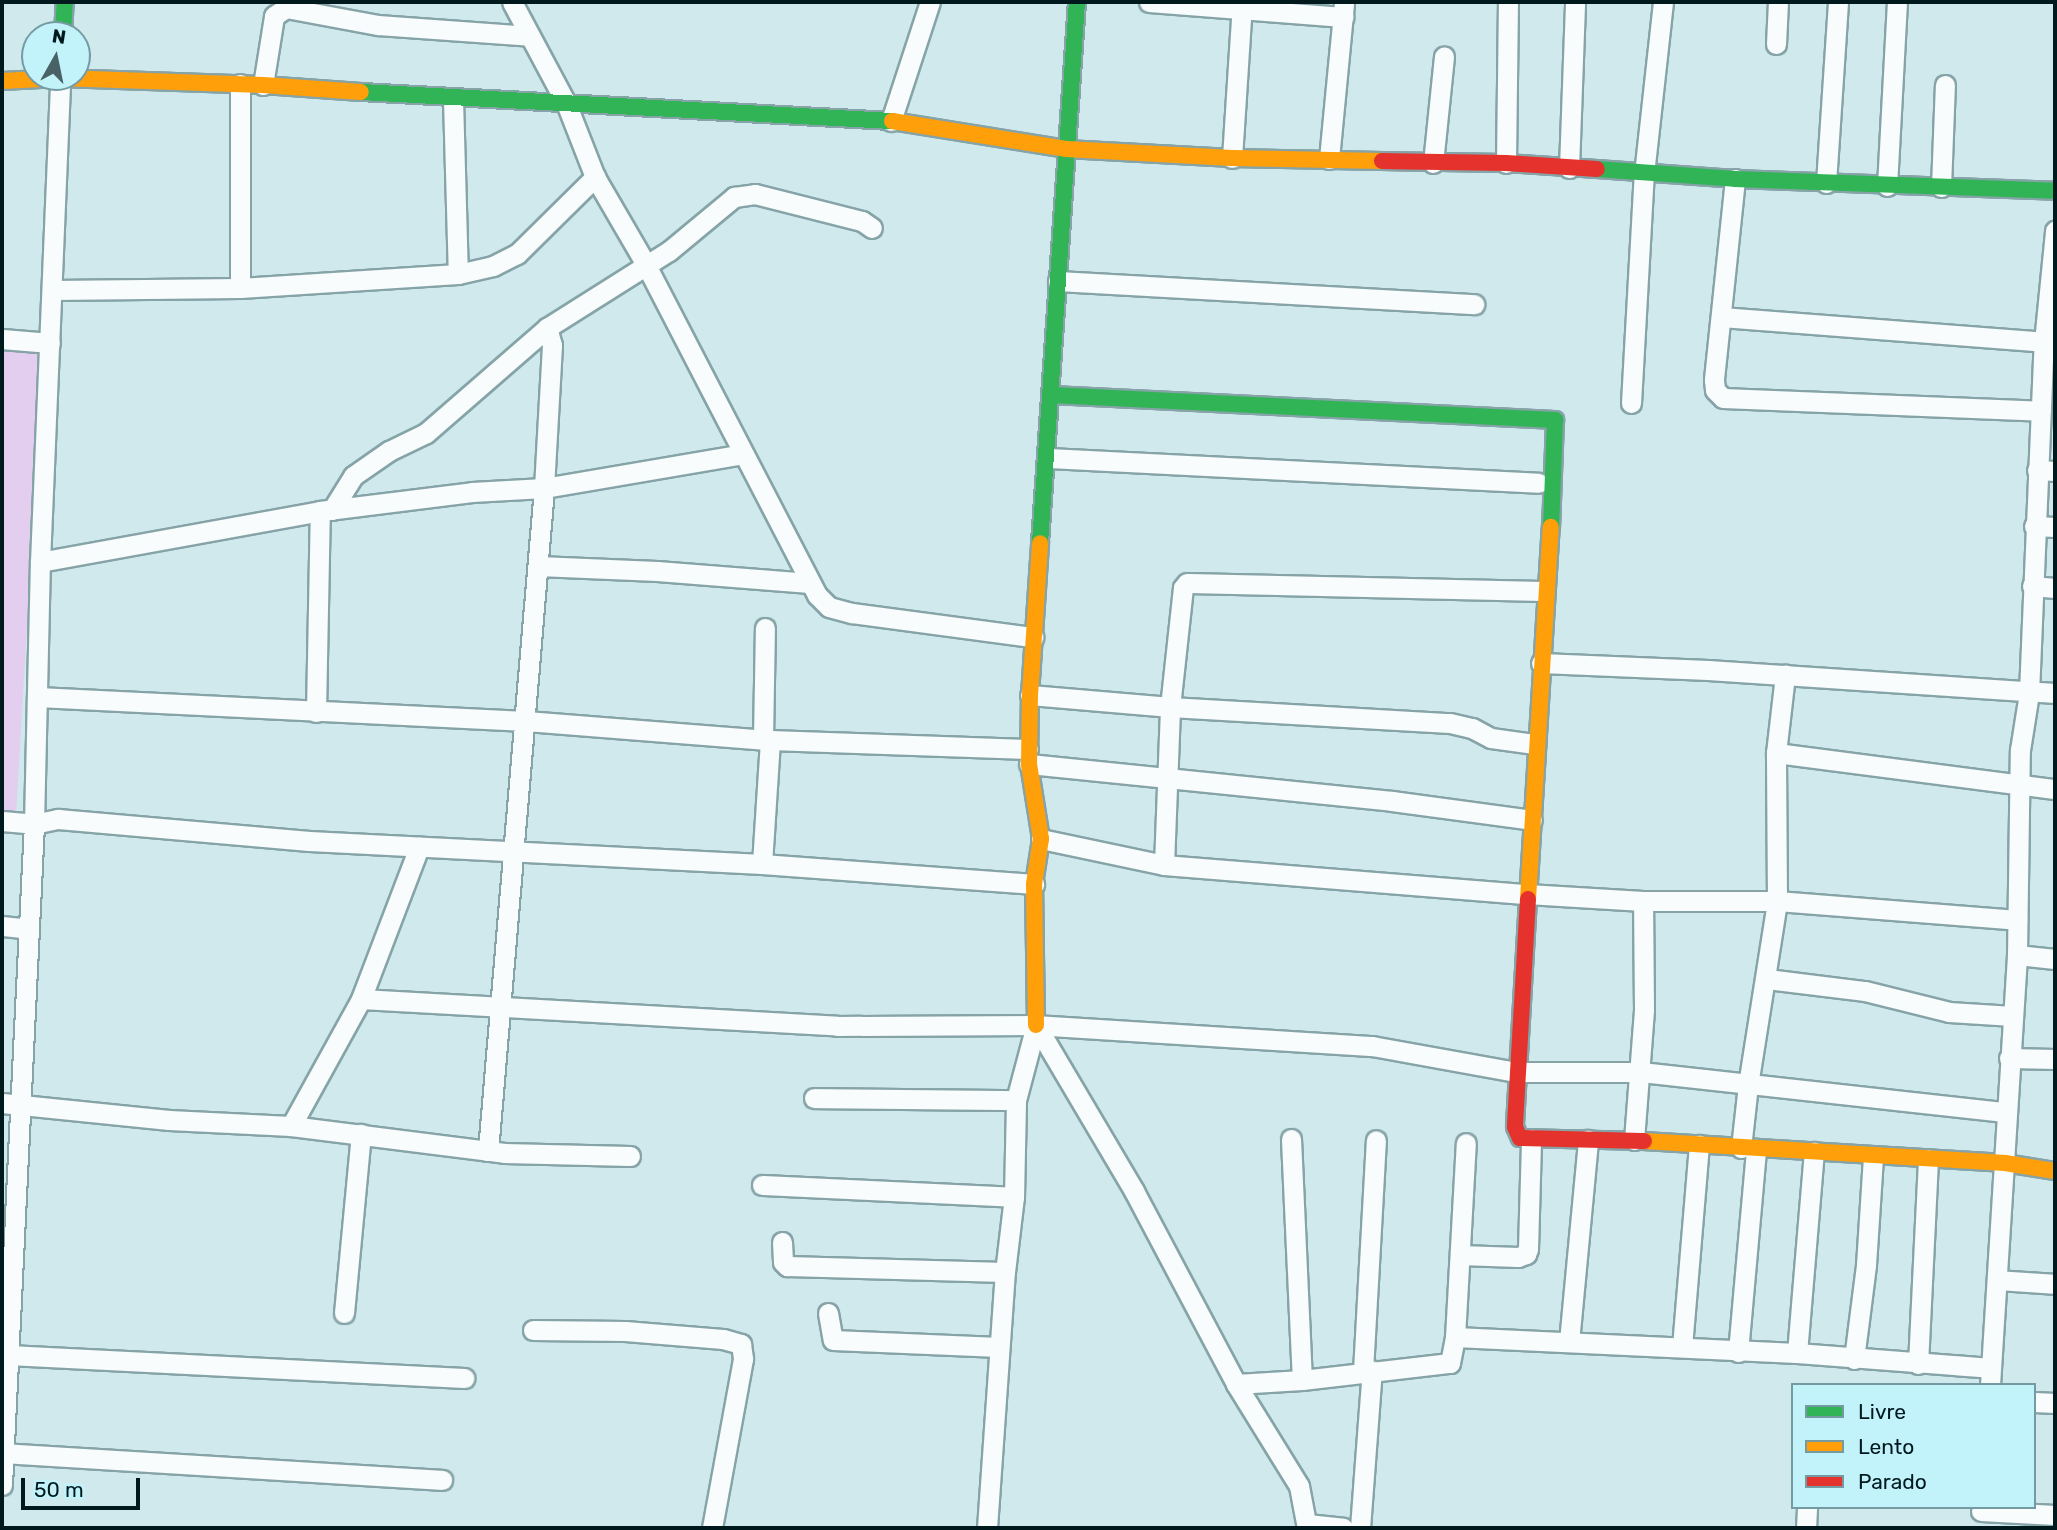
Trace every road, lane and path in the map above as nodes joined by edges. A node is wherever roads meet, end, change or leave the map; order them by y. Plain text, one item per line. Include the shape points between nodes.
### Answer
1 (65, 2) edge
2 (512, 2) edge
3 (930, 2) edge
4 (1077, 2) edge
5 (1149, 2) edge
6 (1508, 2) edge
7 (1575, 2) edge
8 (1663, 2) edge
9 (1778, 2) edge
10 (1838, 2) edge
11 (1897, 2) edge
12 (1242, 6) edge
13 (1314, 8) edge
14 (1343, 9) edge
15 (63, 21) edge
16 (530, 36) junction
17 (1776, 44) dead end
18 (1444, 57) dead end
19 (91, 78) edge
20 (21, 80) edge
21 (2, 81) edge
22 (240, 84) junction
23 (263, 85) junction
24 (1945, 85) dead end
25 (59, 91) edge
26 (453, 99) junction
27 (566, 103) junction
28 (891, 121) junction
29 (1066, 149) junction
30 (1232, 158) junction
31 (1329, 159) junction
32 (1433, 163) junction
33 (1506, 163) junction
34 (1569, 168) junction
35 (1644, 174) junction
36 (595, 177) junction
37 (1735, 179) junction
38 (1826, 183) junction
39 (1887, 186) junction
40 (1941, 187) junction
41 (2055, 191) edge
42 (872, 228) dead end
43 (2055, 231) edge
44 (645, 263) junction
45 (458, 274) junction
46 (1058, 281) junction
47 (240, 288) junction
48 (52, 290) junction
49 (1474, 304) dead end
50 (1721, 317) junction
51 (547, 328) junction
52 (2, 339) edge
53 (50, 343) junction
54 (2048, 353) edge
55 (1052, 395) junction
56 (1630, 403) dead end
57 (2041, 411) junction
58 (742, 454) junction
59 (1048, 458) junction
60 (2046, 470) edge
61 (1538, 482) dead end
62 (544, 488) junction
63 (326, 510) junction
64 (2035, 526) junction
65 (2055, 527) edge
66 (40, 562) junction
67 (538, 566) junction
68 (810, 583) junction
69 (2032, 586) junction
70 (2055, 587) edge
71 (1544, 591) junction
72 (765, 628) dead end
73 (1033, 637) junction
74 (1541, 663) junction
75 (1785, 675) junction
76 (2029, 693) junction
77 (2055, 693) edge
78 (1030, 695) junction
79 (37, 697) junction
80 (1170, 707) junction
81 (316, 712) junction
82 (526, 721) junction
83 (767, 739) junction
84 (1535, 744) junction
85 (1776, 753) junction
86 (1028, 756) junction
87 (1165, 779) junction
88 (2018, 784) junction
89 (2055, 789) edge
90 (1532, 820) junction
91 (2, 821) edge
92 (34, 824) junction
93 (1041, 839) junction
94 (419, 847) junction
95 (511, 852) junction
96 (762, 864) junction
97 (1164, 865) junction
98 (1034, 884) junction
99 (1527, 894) junction
100 (1643, 901) junction
101 (1777, 901) junction
102 (2017, 920) junction
103 (2, 926) edge
104 (29, 929) junction
105 (2017, 955) junction
106 (2055, 959) edge
107 (1767, 979) junction
108 (361, 999) junction
109 (499, 1005) junction
110 (2012, 1017) junction
111 (1036, 1025) junction
112 (2009, 1058) junction
113 (2055, 1059) edge
114 (1517, 1072) junction
115 (1642, 1072) junction
116 (1748, 1084) junction
117 (814, 1098) dead end
118 (1016, 1100) junction
119 (2, 1103) edge
120 (22, 1107) junction
121 (2005, 1112) junction
122 (291, 1126) junction
123 (361, 1134) junction
124 (1291, 1139) dead end
125 (1531, 1139) junction
126 (1376, 1140) dead end
127 (1588, 1140) junction
128 (1634, 1140) junction
129 (1466, 1143) dead end
130 (1699, 1145) junction
131 (1749, 1149) junction
132 (488, 1150) junction
133 (1814, 1152) junction
134 (630, 1156) dead end
135 (1873, 1157) junction
136 (1928, 1159) junction
137 (2004, 1163) junction
138 (2055, 1171) edge
139 (762, 1185) dead end
140 (1014, 1197) junction
141 (782, 1242) dead end
142 (1460, 1255) junction
143 (1005, 1272) junction
144 (1997, 1280) junction
145 (2055, 1284) edge
146 (6, 1303) edge
147 (344, 1313) dead end
148 (828, 1313) dead end
149 (533, 1330) dead end
150 (1455, 1337) junction
151 (1569, 1342) junction
152 (999, 1347) junction
153 (1682, 1347) junction
154 (1738, 1352) junction
155 (1797, 1353) junction
156 (8, 1355) junction
157 (1854, 1359) junction
158 (1918, 1364) junction
159 (1367, 1370) junction
160 (1990, 1377) edge
161 (464, 1378) dead end
162 (1302, 1380) junction
163 (1236, 1384) junction
164 (2036, 1402) edge
165 (2055, 1403) edge
166 (3, 1453) edge
167 (442, 1480) dead end
168 (2, 1485) edge
169 (1807, 1509) edge
170 (2055, 1515) edge
171 (1981, 1516) edge
172 (1307, 1526) edge
173 (712, 1528) edge
174 (987, 1528) edge
175 (1343, 1528) edge
176 (1360, 1528) edge
177 (1806, 1528) edge

1 - 15 street
2 - 16 street
3 - 28 street
4 - 29 street
5 - 12 street
6 - 33 street
7 - 34 street
8 - 35 street
9 - 17 street
10 - 38 street
11 - 39 street
12 - 13 street
12 - 30 street
13 - 14 street
14 - 31 street
16 - 23 street via 377,25 286,8 274,16
16 - 27 street
18 - 32 street
19 - 22 street
20 - 21 street
22 - 23 street
22 - 47 street
23 - 26 street
24 - 40 street
25 - 48 street
26 - 27 street
26 - 45 street
27 - 28 street
27 - 36 street
28 - 29 street
29 - 30 street
29 - 46 street
30 - 31 street
31 - 32 street
32 - 33 street
33 - 34 street
34 - 35 street
35 - 37 street
35 - 56 street
36 - 44 street
36 - 45 street via 517,254 493,266
37 - 38 street
37 - 50 street
38 - 39 street
39 - 40 street
40 - 41 street
42 - 44 street via 848,217 740,194 669,251
43 - 54 street
44 - 51 street
44 - 58 street
45 - 47 street
46 - 49 street
46 - 55 street
47 - 48 street
48 - 53 street
50 - 54 street
50 - 57 street via 1714,380 1715,390 1723,398
51 - 62 street via 552,345
51 - 63 street via 426,433 353,475
52 - 53 street
53 - 66 street
54 - 57 street
55 - 59 street
55 - 71 street via 1555,420
57 - 60 street
58 - 62 street
58 - 68 street
59 - 61 street
59 - 73 street
60 - 64 street
62 - 63 street
62 - 67 street
63 - 66 street
63 - 81 street
64 - 65 street
64 - 69 street
66 - 79 street
67 - 68 street
67 - 82 street
68 - 73 street via 829,607 852,613
69 - 70 street
69 - 76 street
71 - 74 street
71 - 80 street via 1187,583
72 - 83 street
73 - 78 street
74 - 75 street
74 - 84 street
75 - 76 street
75 - 85 street
76 - 77 street
76 - 88 street
78 - 80 street
78 - 86 street
79 - 81 street
79 - 92 street
80 - 84 street via 1450,723 1491,738
80 - 87 street
81 - 82 street
82 - 83 street
82 - 95 street
83 - 86 street
83 - 96 street
84 - 90 street
85 - 88 street
85 - 101 street
86 - 87 street
86 - 93 street
87 - 90 street
87 - 97 street
88 - 89 street
88 - 102 street
90 - 99 street
91 - 92 street
92 - 94 street via 68,820
92 - 104 street
93 - 97 street
93 - 98 street
94 - 95 street
94 - 108 street
95 - 96 street
95 - 109 street
96 - 98 street
97 - 99 street
98 - 111 street
99 - 100 street
99 - 114 street
100 - 101 street
100 - 115 street
101 - 102 street
101 - 107 street
102 - 105 street
103 - 104 street
104 - 120 street
105 - 106 street
105 - 110 street
107 - 110 street via 1865,992 1949,1012
107 - 116 street
108 - 109 street
108 - 122 street
109 - 111 street via 837,1026
109 - 132 street
110 - 112 street
111 - 114 street via 1372,1046
111 - 118 street
111 - 163 street via 1134,1191
112 - 113 street
112 - 121 street
114 - 115 street
114 - 125 street via 1516,1133
115 - 116 street
115 - 128 street
116 - 121 street
116 - 131 street
117 - 118 street
118 - 140 street
119 - 120 street
120 - 122 street
120 - 146 street
121 - 137 street
122 - 123 street
123 - 132 street
123 - 147 street
124 - 162 street
125 - 127 street
125 - 142 street via 1526,1254
126 - 159 street
127 - 128 street
127 - 151 street
128 - 130 street
129 - 142 street
130 - 131 street
130 - 153 street
131 - 133 street
131 - 154 street
132 - 134 street
133 - 135 street
133 - 155 street
135 - 136 street
135 - 157 street
136 - 137 street
136 - 158 street
137 - 138 street
137 - 144 street
139 - 140 street
140 - 143 street
141 - 143 street via 787,1266
142 - 150 street
143 - 152 street
144 - 145 street
144 - 160 street
146 - 156 street
148 - 152 street via 833,1340
149 - 173 street via 625,1331 741,1344 743,1359
150 - 151 street
150 - 159 street via 1450,1363 1443,1366
151 - 153 street
152 - 174 street
153 - 154 street
154 - 155 street
155 - 157 street
156 - 161 street
156 - 166 street
157 - 158 street
158 - 160 street
159 - 162 street
159 - 176 street
162 - 163 street
163 - 172 street via 1299,1486
164 - 165 street
166 - 167 street
166 - 168 street
169 - 177 street
170 - 171 street
172 - 175 street

